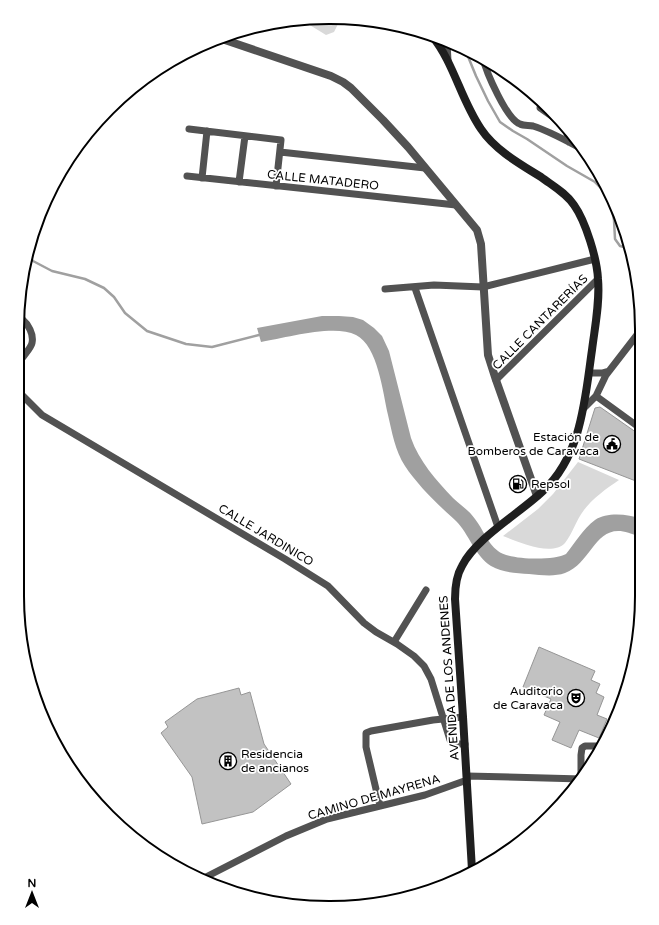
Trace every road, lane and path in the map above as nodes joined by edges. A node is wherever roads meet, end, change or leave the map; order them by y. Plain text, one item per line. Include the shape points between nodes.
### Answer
1 (228, 41) edge
2 (438, 44) edge
3 (447, 48) edge
4 (448, 65) junction
5 (487, 68) edge
6 (189, 129) dead end
7 (208, 132) junction
8 (245, 136) junction
9 (569, 142) edge
10 (280, 152) junction
11 (425, 168) junction
12 (188, 176) dead end
13 (202, 178) junction
14 (239, 182) junction
15 (276, 186) junction
16 (456, 205) junction
17 (595, 259) junction
18 (598, 279) junction
19 (483, 286) junction
20 (414, 288) junction
21 (385, 289) dead end
22 (24, 321) edge
23 (635, 337) edge
24 (24, 355) edge
25 (609, 371) junction
26 (591, 374) junction
27 (496, 380) junction
28 (601, 385) junction
29 (586, 389) junction
30 (596, 396) junction
31 (24, 397) edge
32 (583, 409) junction
33 (635, 424) edge
34 (537, 496) junction
35 (495, 530) junction
36 (426, 590) dead end
37 (394, 642) junction
38 (463, 717) junction
39 (443, 718) junction
40 (465, 744) junction
41 (595, 746) edge
42 (581, 769) edge
43 (467, 778) junction
44 (574, 779) edge
45 (380, 806) junction
46 (472, 865) edge
47 (208, 876) edge

1 - 11 street via 343,82 383,120
2 - 4 main road, AVENIDA DE LOS ANDENES
3 - 4 street
4 - 17 main road, AVENIDA DE LOS ANDENES via 473,117 492,142 560,190 574,205 583,222
5 - 9 street via 500,99 515,121
6 - 7 street
7 - 8 street
7 - 13 street
8 - 10 street via 281,140
8 - 14 street
10 - 11 street
10 - 15 street
11 - 16 street
12 - 13 street, CALLE MATADERO
13 - 14 street, CALLE MATADERO
14 - 15 street, CALLE MATADERO
15 - 16 street, CALLE MATADERO
16 - 19 street via 479,234
17 - 18 main road, AVENIDA DE LOS ANDENES
17 - 19 street
18 - 26 main road, AVENIDA DE LOS ANDENES
18 - 27 street, CALLE CANTARERÍAS
19 - 20 street via 434,285
19 - 27 street via 487,345
20 - 21 street
20 - 35 street
22 - 24 street via 32,334 32,343
23 - 25 street
25 - 26 street
25 - 28 street
26 - 28 street via 598,376
26 - 29 main road, AVENIDA DE LOS ANDENES
27 - 34 street
28 - 30 street
29 - 30 street via 588,397
29 - 32 main road, AVENIDA DE LOS ANDENES
30 - 32 street
30 - 33 street
31 - 37 street, CALLE JARDINICO via 42,415 320,580 336,593 364,624
32 - 34 main road, AVENIDA DE LOS ANDENES via 567,459 553,481
34 - 35 main road, AVENIDA DE LOS ANDENES
35 - 38 main road, AVENIDA DE LOS ANDENES via 470,554 459,571 455,591
36 - 37 street
37 - 39 street, CALLE JARDINICO via 424,666 431,679
38 - 39 street
38 - 40 main road, AVENIDA DE LOS ANDENES
39 - 40 street, CALLE JARDINICO via 447,734 453,743
39 - 45 street via 366,733 366,746
40 - 43 main road, AVENIDA DE LOS ANDENES
41 - 42 street via 582,748
43 - 44 street
43 - 45 street, CAMINO DE MAYRENA via 425,795
43 - 46 main road, AVENIDA DE LOS ANDENES
45 - 47 street, CAMINO DE MAYRENA via 327,819 286,836

